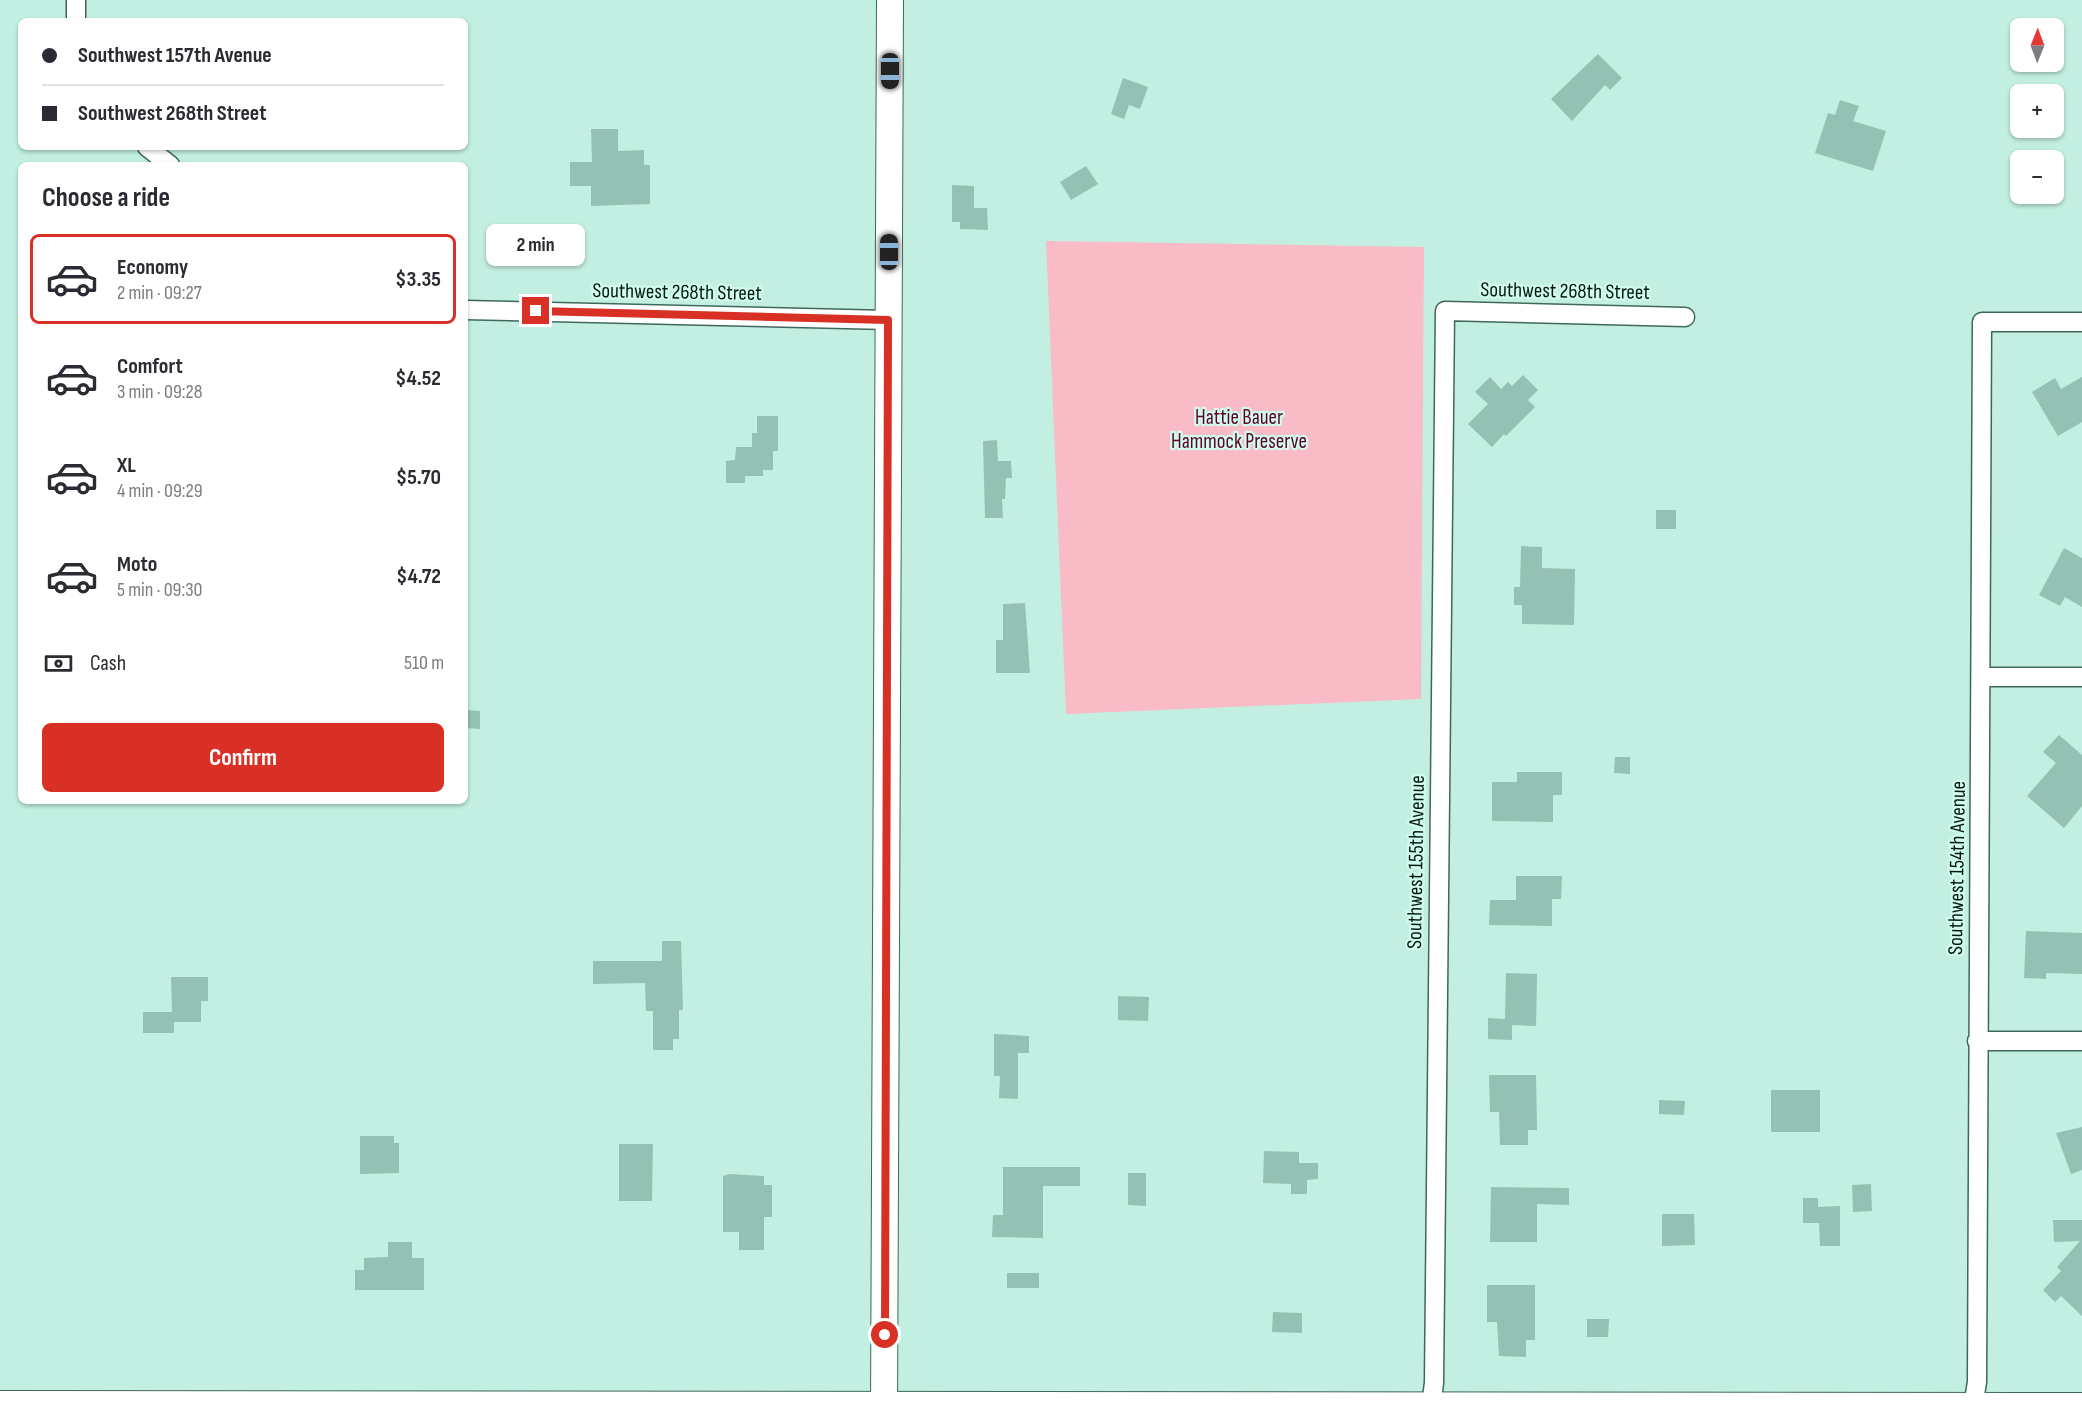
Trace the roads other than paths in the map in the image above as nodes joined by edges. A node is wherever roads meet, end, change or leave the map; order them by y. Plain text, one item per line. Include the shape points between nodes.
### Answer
1 (76, 0) edge
2 (890, 0) edge
3 (76, 18) edge
4 (151, 150) edge
5 (166, 162) edge
6 (468, 309) edge
7 (1444, 311) joint
8 (1685, 317) dead end
9 (888, 320) junction
10 (2082, 322) edge
11 (1982, 677) junction
12 (2082, 677) edge
13 (1977, 1041) junction
14 (2082, 1041) edge
15 (0, 1404) edge
16 (2082, 1406) edge
17 (884, 1409) edge
18 (1972, 1409) edge
19 (1430, 1410) edge

1 - 3 street
2 - 9 street
4 - 5 street
6 - 9 street, Southwest 268th Street
7 - 8 street, Southwest 268th Street
7 - 19 street, Southwest 155th Avenue via 1434,1383
9 - 17 street
10 - 11 street, Southwest 154th Avenue via 1982,322
11 - 12 street
11 - 13 street, Southwest 154th Avenue
13 - 14 street
13 - 18 street, Southwest 154th Avenue via 1977,1382
15 - 17 street
16 - 18 street
17 - 19 street
18 - 19 street

